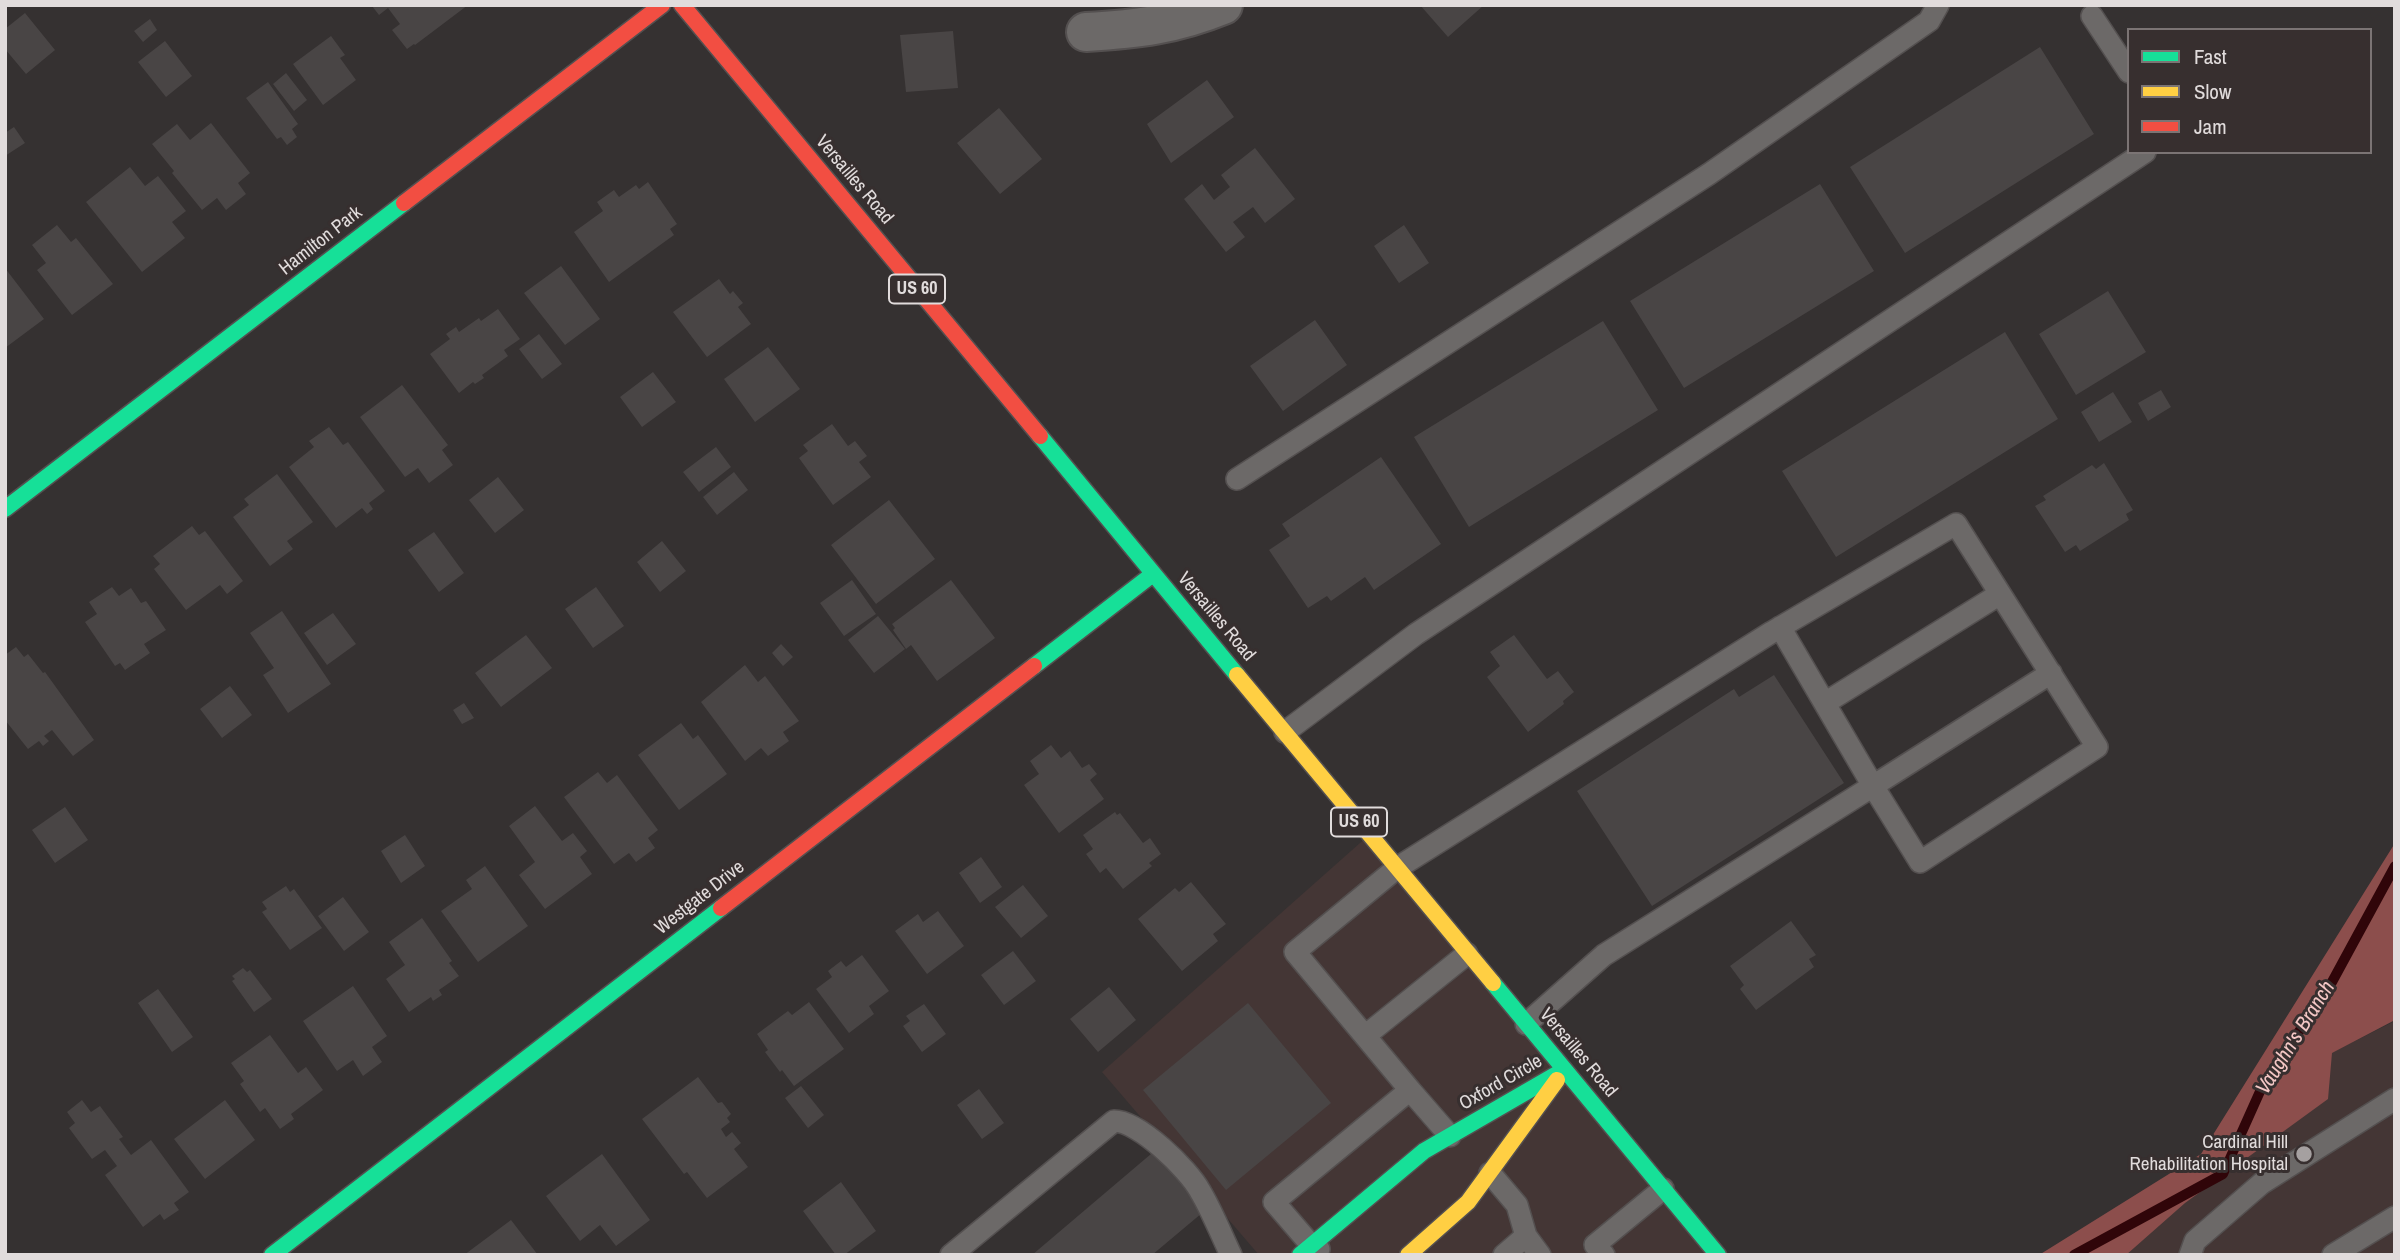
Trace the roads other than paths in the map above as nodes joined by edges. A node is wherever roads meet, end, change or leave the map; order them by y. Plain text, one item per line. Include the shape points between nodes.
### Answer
1 (662, 5) edge
2 (682, 5) edge
3 (1223, 5) edge
4 (1938, 5) edge
5 (2092, 16) dead end
6 (1086, 32) dead end
7 (2127, 69) edge
8 (2142, 154) edge
9 (1237, 479) dead end
10 (5, 509) edge
11 (1153, 574) junction
12 (2000, 594) junction
13 (1780, 627) junction
14 (2051, 673) junction
15 (1825, 703) junction
16 (1284, 732) junction
17 (1873, 786) junction
18 (1397, 869) junction
19 (1467, 954) junction
20 (1526, 1024) junction
21 (1365, 1036) junction
22 (1564, 1070) junction
23 (1410, 1090) junction
24 (2395, 1099) edge
25 (1450, 1136) junction
26 (1490, 1172) junction
27 (1663, 1189) junction
28 (2395, 1217) edge
29 (1526, 1236) junction
30 (1314, 1252) edge
31 (1594, 1252) edge
32 (272, 1255) edge
33 (951, 1255) edge
34 (1231, 1255) edge
35 (1408, 1255) edge
36 (1504, 1255) edge
37 (1540, 1255) edge
38 (1718, 1255) edge
39 (2190, 1255) edge
40 (2333, 1255) edge

1 - 10 street, Hamilton Park
2 - 11 street, Versailles Road / US 60
3 - 6 street via 1190,19 1139,29
4 - 9 lane via 1929,21 1709,174
5 - 7 lane
8 - 16 lane via 1416,634
11 - 16 street, Versailles Road / US 60
11 - 32 street, Westgate Drive
12 - 13 lane via 1956,524
12 - 14 lane
12 - 15 lane
13 - 15 lane
13 - 18 lane
14 - 17 lane
14 - 17 lane via 2097,747 1920,862
15 - 17 lane
16 - 18 street, Versailles Road / US 60
17 - 20 lane via 1604,955
18 - 19 street, Versailles Road / US 60
18 - 21 lane via 1295,952
19 - 20 street, Versailles Road / US 60
19 - 21 lane
20 - 22 street, Versailles Road / US 60
21 - 23 lane
22 - 25 street, Oxford Circle
22 - 26 street, Oxford Circle
22 - 27 street, Versailles Road / US 60
23 - 25 lane
23 - 30 lane via 1274,1202
24 - 39 lane via 2262,1183 2195,1241
25 - 30 street, Oxford Circle via 1424,1151
26 - 29 lane via 1517,1205
26 - 35 street, Oxford Circle via 1468,1202
27 - 31 lane
27 - 38 street, Versailles Road / US 60
28 - 40 lane
29 - 36 lane
29 - 37 lane
33 - 34 lane via 1114,1121 1133,1126 1157,1142 1199,1188

